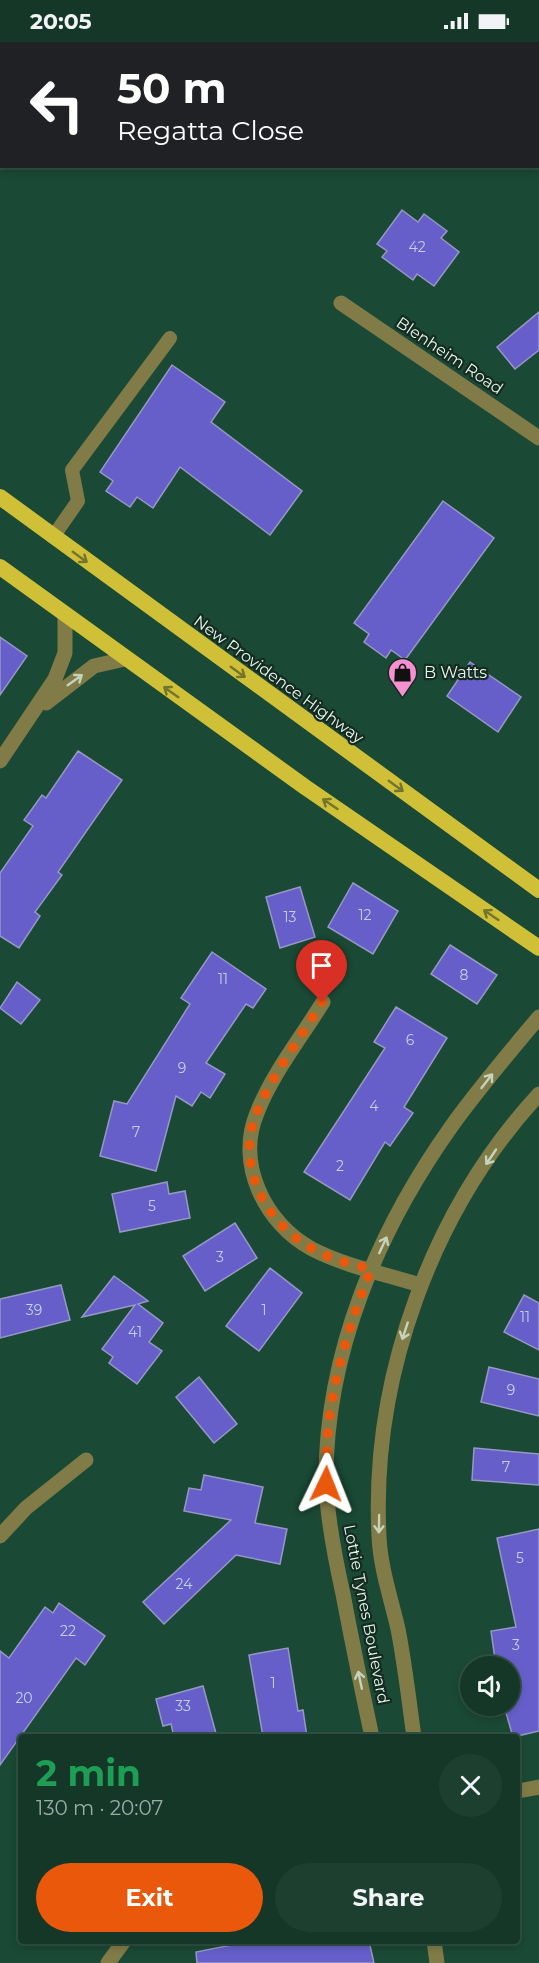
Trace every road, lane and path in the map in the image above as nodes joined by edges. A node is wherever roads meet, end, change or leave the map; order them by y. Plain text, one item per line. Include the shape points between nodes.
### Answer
1 (340, 303) dead end
2 (170, 338) dead end
3 (539, 438) edge
4 (0, 497) edge
5 (53, 537) junction
6 (0, 567) edge
7 (65, 616) junction
8 (125, 659) junction
9 (33, 715) junction
10 (0, 761) edge
11 (539, 890) edge
12 (539, 948) edge
13 (322, 1002) dead end
14 (539, 1017) edge
15 (539, 1094) edge
16 (371, 1269) junction
17 (420, 1285) junction
18 (86, 1460) dead end
19 (0, 1536) edge
20 (371, 1734) edge
21 (414, 1734) edge
22 (539, 1787) edge
23 (520, 1791) edge
24 (122, 1944) edge
25 (434, 1944) edge
26 (108, 1963) edge
27 (437, 1963) edge

1 - 3 street, Blenheim Road
2 - 5 lane via 72,470 78,501
4 - 5 highway, New Providence Highway
5 -> 11 highway, New Providence Highway
6 - 7 highway
7 - 8 highway
7 - 9 street via 65,653 55,679
9 -> 8 street via 94,666
12 -> 8 highway
9 - 10 street
13 - 16 street via 257,1112 250,1132 249,1162 256,1188 287,1230 324,1255
16 -> 14 street, Lottie Tynes Boulevard via 399,1210 450,1127
15 -> 17 street, Lottie Tynes Boulevard via 491,1156 453,1217
16 - 17 street
20 -> 16 street, Lottie Tynes Boulevard via 334,1550 326,1484 328,1428 341,1359
17 -> 21 street, Lottie Tynes Boulevard via 387,1401 379,1467 379,1538 401,1643
18 - 19 street via 26,1508
22 - 23 street
24 - 26 street
25 - 27 street

